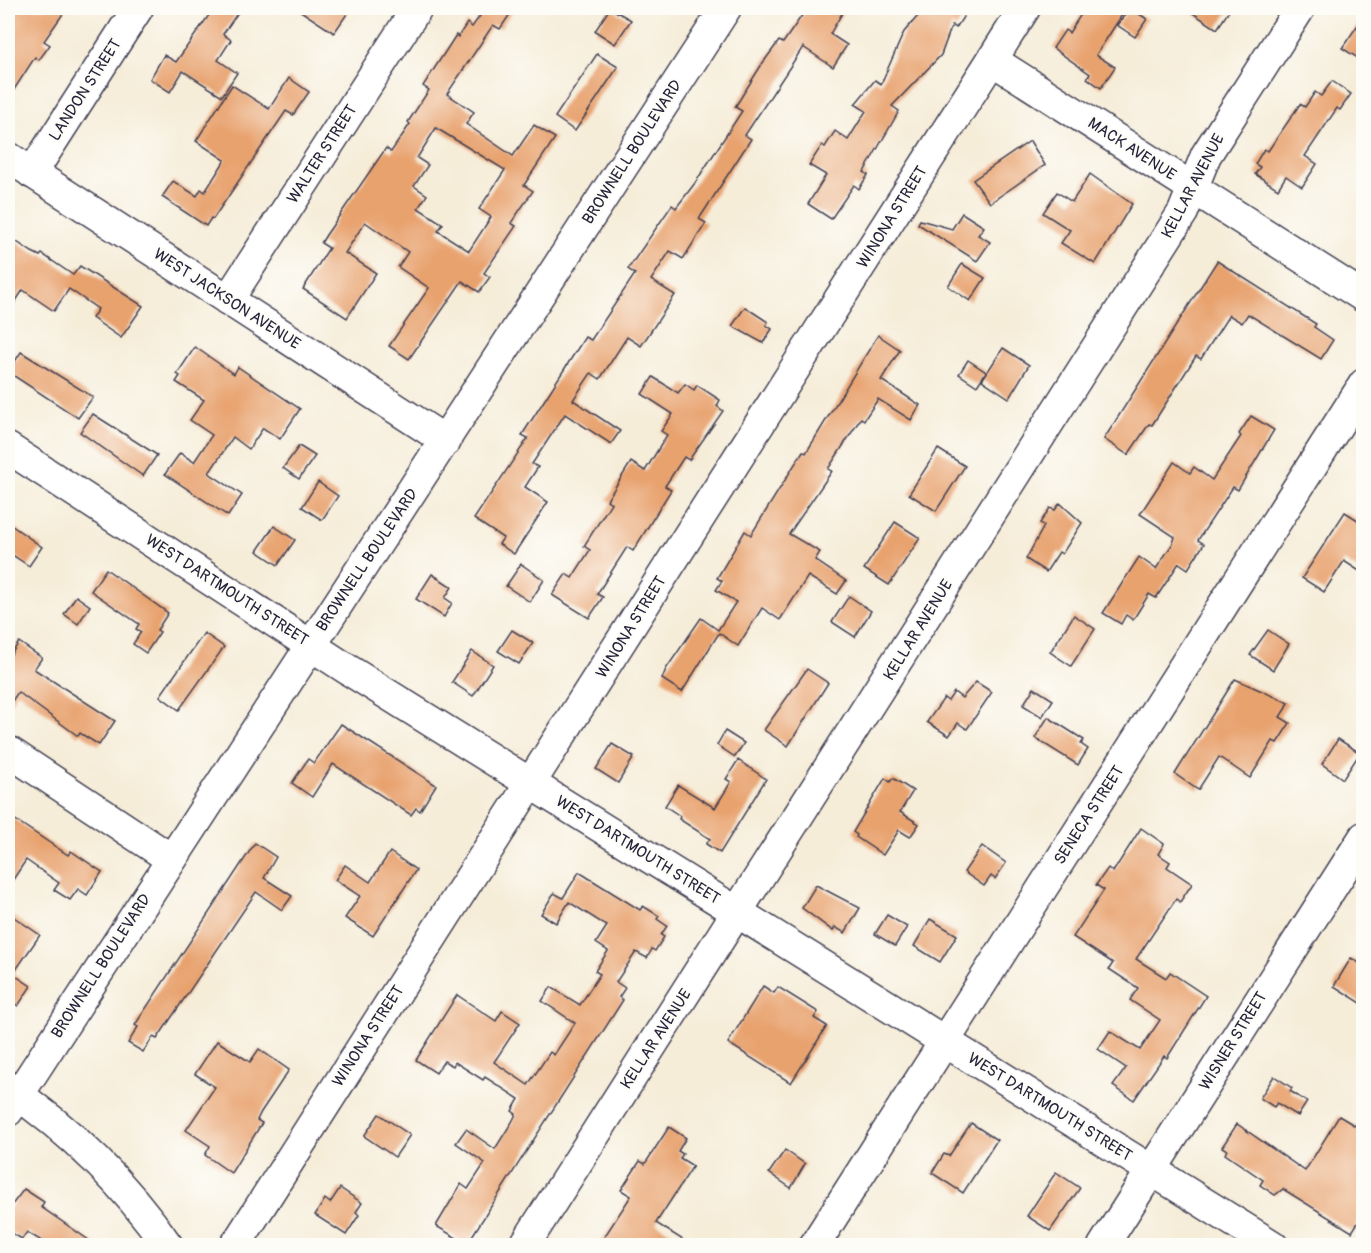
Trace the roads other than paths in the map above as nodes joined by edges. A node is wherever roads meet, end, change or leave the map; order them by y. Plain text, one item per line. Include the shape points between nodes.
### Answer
1 (138, 8) edge
2 (417, 8) edge
3 (726, 8) edge
4 (1025, 8) edge
5 (1300, 8) edge
6 (992, 60) junction
7 (20, 165) edge
8 (1192, 188) junction
9 (1364, 297) edge
10 (228, 300) junction
11 (1364, 384) edge
12 (446, 441) junction
13 (8, 448) edge
14 (311, 645) junction
15 (8, 751) edge
16 (530, 784) junction
17 (1364, 837) edge
18 (171, 859) junction
19 (737, 913) junction
20 (944, 1041) junction
21 (11, 1098) edge
22 (1151, 1170) junction
23 (168, 1245) edge
24 (235, 1245) edge
25 (524, 1245) edge
26 (814, 1245) edge
27 (1103, 1245) edge
28 (1272, 1245) edge

1 - 7 street, LANDON STREET
2 - 10 street, WALTER STREET
3 - 12 street, BROWNELL BOULEVARD
4 - 6 street, WINONA STREET
5 - 8 street, KELLAR AVENUE via 1206,155
6 - 8 street, MACK AVENUE
6 - 16 street, WINONA STREET
7 - 10 street, WEST JACKSON AVENUE
8 - 9 street, MACK AVENUE
8 - 19 street, KELLAR AVENUE via 1183,212
10 - 12 street, WEST JACKSON AVENUE
11 - 20 street, SENECA STREET
12 - 14 street, BROWNELL BOULEVARD
13 - 14 street, WEST DARTMOUTH STREET
14 - 16 street, WEST DARTMOUTH STREET
14 - 18 street, BROWNELL BOULEVARD
15 - 18 street
16 - 19 street, WEST DARTMOUTH STREET
16 - 24 street, WINONA STREET
17 - 22 street, WISNER STREET
18 - 21 street, BROWNELL BOULEVARD
19 - 20 street, WEST DARTMOUTH STREET
19 - 25 street, KELLAR AVENUE
20 - 22 street, WEST DARTMOUTH STREET
20 - 26 street, SENECA STREET
21 - 23 street via 93,1158
22 - 27 street, WISNER STREET
22 - 28 street, WEST DARTMOUTH STREET

